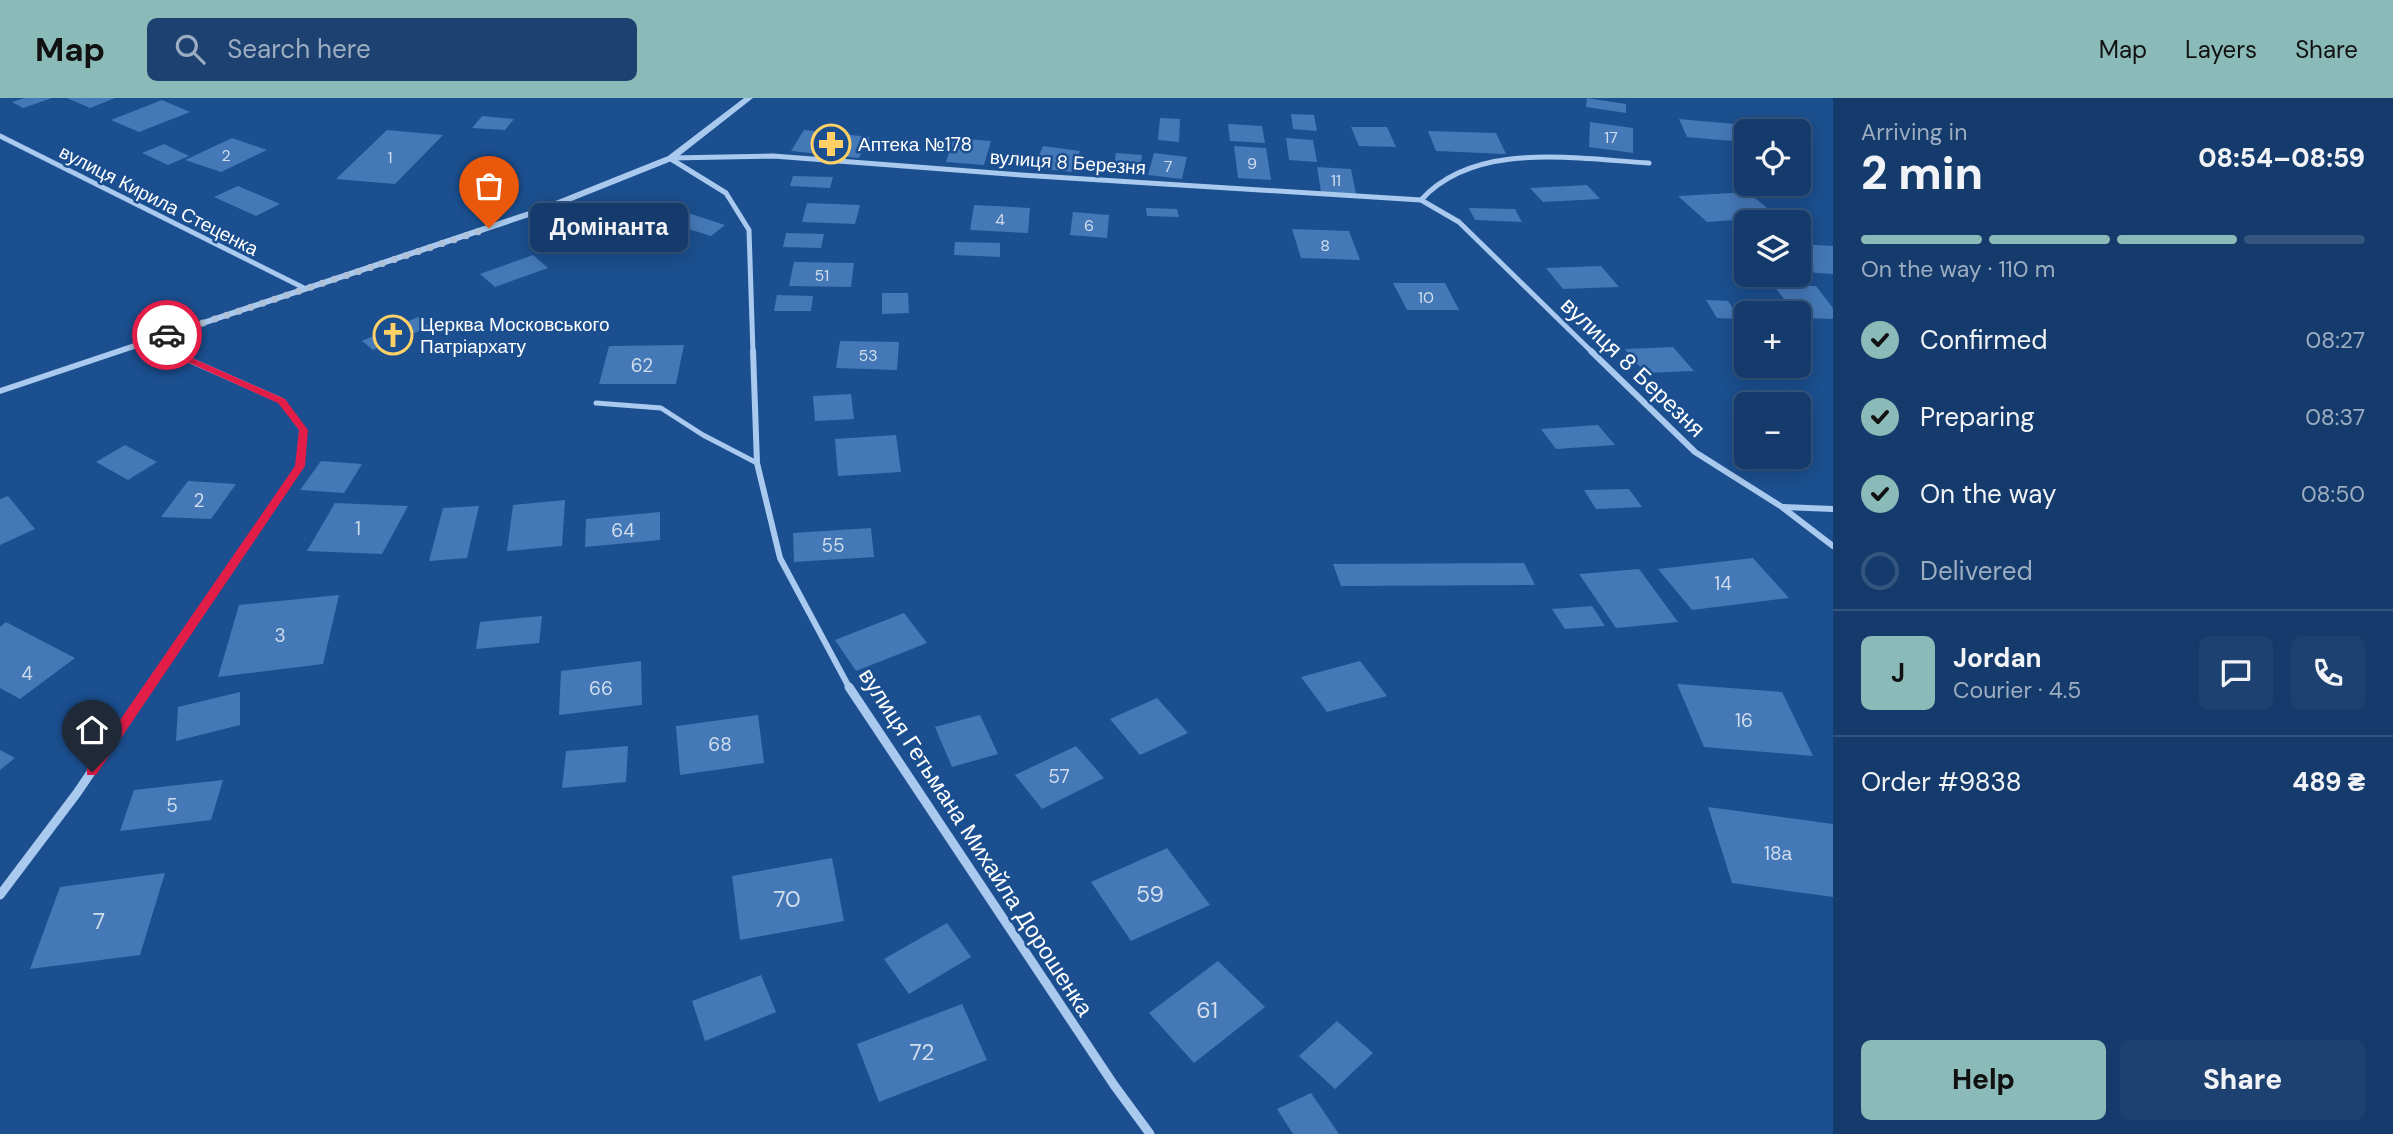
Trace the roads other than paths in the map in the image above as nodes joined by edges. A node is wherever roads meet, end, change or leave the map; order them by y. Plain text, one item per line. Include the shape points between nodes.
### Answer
1 (750, 98) edge
2 (0, 136) edge
3 (671, 158) junction
4 (1649, 163) dead end
5 (1421, 200) junction
6 (306, 289) junction
7 (148, 342) junction
8 (0, 391) edge
9 (596, 403) dead end
10 (757, 463) junction
11 (1783, 508) junction
12 (1833, 509) edge
13 (1833, 546) edge
14 (0, 895) edge
15 (1150, 1134) edge

1 - 3 street
2 - 6 street, вулиця Кирила Стеценка
3 - 5 street, вулиця 8 Березня via 773,156
3 - 6 street via 541,210
3 - 10 street, вулиця Гетьмана Михайла Дорошенка via 726,193 749,230
4 - 5 street via 1515,159 1473,167 1436,184
5 - 11 street, вулиця 8 Березня via 1460,222 1695,452
6 - 7 street
7 - 8 street
7 - 14 street via 282,401 303,430 300,466 77,793
9 - 10 lane via 661,408
10 - 15 street, вулиця Гетьмана Михайла Дорошенка via 780,558 859,706
11 - 12 street
11 - 13 street, вулиця 8 Березня

